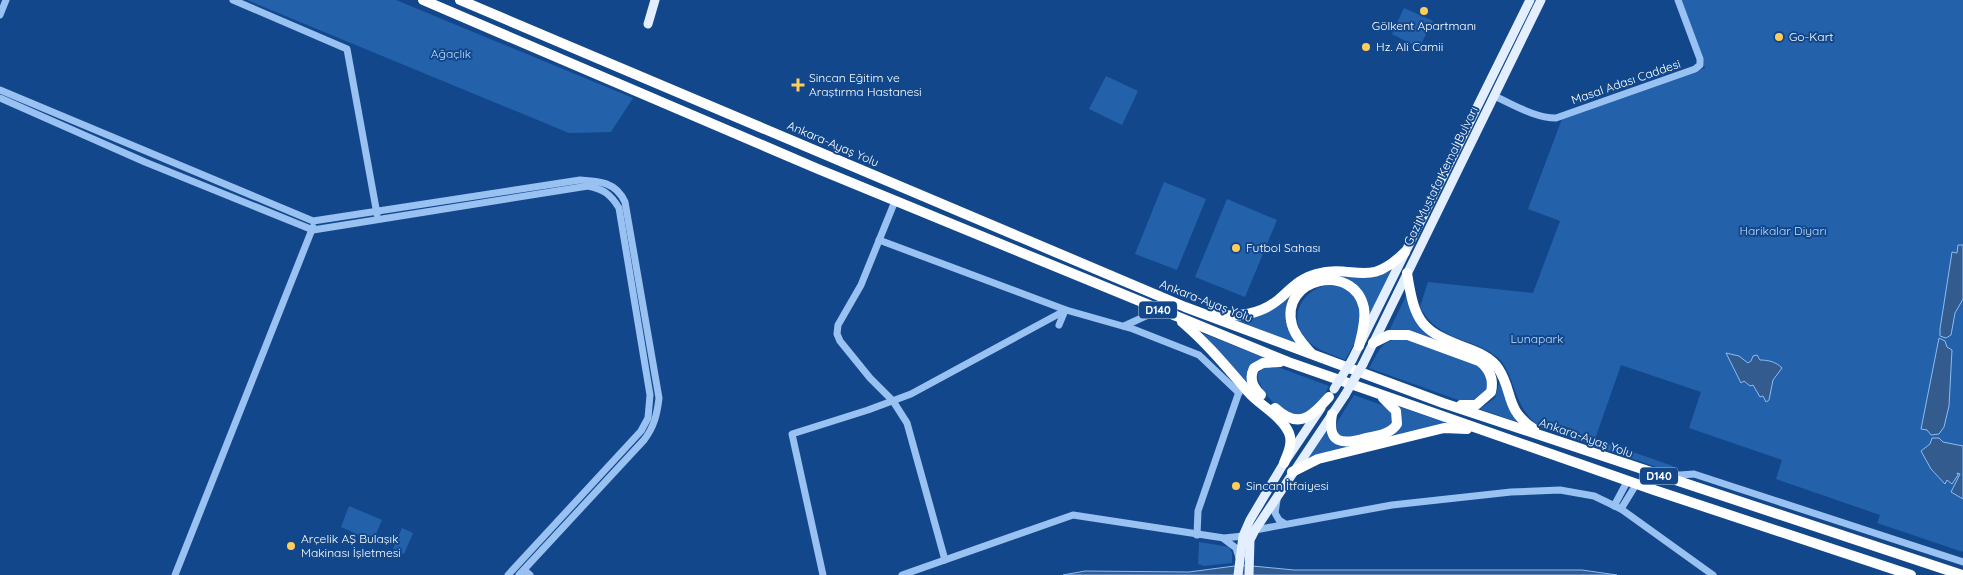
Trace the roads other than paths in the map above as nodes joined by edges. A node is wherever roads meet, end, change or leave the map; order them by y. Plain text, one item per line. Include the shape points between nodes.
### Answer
1 (6, 0) edge
2 (233, 0) edge
3 (423, 0) edge
4 (460, 0) edge
5 (655, 0) edge
6 (1530, 0) edge
7 (1540, 0) edge
8 (1678, 0) edge
9 (0, 15) edge
10 (648, 24) dead end
11 (0, 90) edge
12 (1494, 96) junction
13 (0, 98) edge
14 (895, 201) junction
15 (376, 211) junction
16 (313, 221) junction
17 (378, 221) junction
18 (313, 230) junction
19 (879, 240) junction
20 (1405, 252) junction
21 (1407, 273) junction
22 (1185, 307) junction
23 (1159, 310) junction
24 (1065, 311) junction
25 (1175, 317) junction
26 (1060, 325) dead end
27 (1124, 326) junction
28 (1373, 343) junction
29 (1359, 346) junction
30 (1312, 354) junction
31 (1305, 367) junction
32 (1240, 388) junction
33 (1371, 391) junction
34 (1332, 393) junction
35 (893, 401) junction
36 (1443, 402) junction
37 (1332, 414) junction
38 (1485, 431) junction
39 (1545, 436) junction
40 (1284, 463) junction
41 (1292, 472) junction
42 (1662, 477) junction
43 (1629, 484) junction
44 (1283, 485) junction
45 (1631, 494) junction
46 (1614, 506) junction
47 (1621, 510) junction
48 (1285, 524) junction
49 (1254, 530) junction
50 (1197, 535) junction
51 (1243, 536) junction
52 (1224, 538) junction
53 (1239, 558) junction
54 (945, 560) junction
55 (1963, 562) edge
56 (524, 573) edge
57 (175, 575) edge
58 (508, 575) edge
59 (823, 575) edge
60 (902, 575) edge
61 (1238, 575) edge
62 (1249, 575) edge
63 (1712, 575) edge
64 (1911, 575) edge
65 (1962, 575) edge

1 - 9 street
2 - 15 street via 347,49
3 - 14 highway, Ankara-Ayaş Yolu / D140
4 - 22 highway, Ankara-Ayaş Yolu / D140
5 - 10 main road
6 - 20 main road, Gazi Mustafa Kemal Bulvarı
7 - 12 main road, Gazi Mustafa Kemal Bulvarı
8 - 12 street, Masal Adası Caddesi via 1700,60 1695,70 1556,118 1546,118
11 - 16 street
12 - 21 main road, Gazi Mustafa Kemal Bulvarı
13 - 18 street via 145,162
14 - 19 street
14 - 23 highway, Ankara-Ayaş Yolu / D140
15 - 16 street
15 - 17 street
15 - 56 street via 580,180 611,185 625,202 659,398 658,414 644,440
16 - 18 street
17 - 18 street
17 - 58 street via 588,186 605,191 619,208 650,395 648,418 641,431
18 - 57 street
19 - 24 street
19 - 35 street via 861,285 838,325 837,334 870,378
20 - 22 highway via 1384,270 1364,274 1324,273 1306,278 1276,302 1256,312 1228,316
20 - 29 main road, Gazi Mustafa Kemal Bulvarı
21 - 28 main road, Gazi Mustafa Kemal Bulvarı
21 - 39 highway via 1414,307 1422,324 1442,339 1490,360 1498,368 1514,410 1523,422
22 - 30 highway, Ankara-Ayaş Yolu / D140
23 - 25 highway, Ankara-Ayaş Yolu / D140
23 - 27 street
24 - 26 street
24 - 27 street
24 - 35 street
25 - 31 highway, Ankara-Ayaş Yolu / D140
25 - 32 highway via 1208,344
27 - 32 street via 1199,355
28 - 36 highway via 1389,335 1408,335 1485,365 1493,385 1488,397 1481,403 1467,406
28 - 37 main road, Gazi Mustafa Kemal Bulvarı, bridge via 1346,395
29 - 30 highway via 1364,309 1358,295 1338,280 1319,280 1299,292 1291,312 1298,338
29 - 34 main road, Gazi Mustafa Kemal Bulvarı, bridge
30 - 36 highway, Ankara-Ayaş Yolu / D140
31 - 33 highway, Ankara-Ayaş Yolu / D140
31 - 34 highway via 1276,361 1263,363 1252,373 1254,387 1282,414 1295,420 1310,416
32 - 40 highway via 1284,424 1290,435
32 - 50 street via 1198,511
33 - 37 highway via 1396,411 1397,424 1387,433 1351,443 1341,442 1331,431
33 - 38 highway, Ankara-Ayaş Yolu / D140
34 - 40 main road, Gazi Mustafa Kemal Bulvarı
35 - 54 street via 910,431
35 - 59 street via 792,434
36 - 39 highway, Ankara-Ayaş Yolu / D140
37 - 41 main road, Gazi Mustafa Kemal Bulvarı
38 - 41 highway via 1444,428 1318,458
38 - 43 highway, Ankara-Ayaş Yolu / D140
39 - 42 highway, Ankara-Ayaş Yolu / D140
40 - 51 main road, Gazi Mustafa Kemal Bulvarı
41 - 44 main road, Gazi Mustafa Kemal Bulvarı
42 - 55 street via 1694,474
42 - 65 highway, Ankara-Ayaş Yolu / D140
43 - 45 street
43 - 45 street
43 - 46 street
43 - 64 highway, Ankara-Ayaş Yolu / D140
44 - 48 street via 1275,513
44 - 49 main road, Gazi Mustafa Kemal Bulvarı
45 - 47 street
46 - 47 street
46 - 48 street via 1594,496 1560,490 1510,492 1392,505
47 - 63 street
48 - 49 street
49 - 62 main road via 1250,540
50 - 52 street
50 - 54 street via 1073,516
51 - 52 street
51 - 53 main road, Gazi Mustafa Kemal Bulvarı
52 - 53 street via 1236,548
53 - 61 main road, Gazi Mustafa Kemal Bulvarı
54 - 60 street

